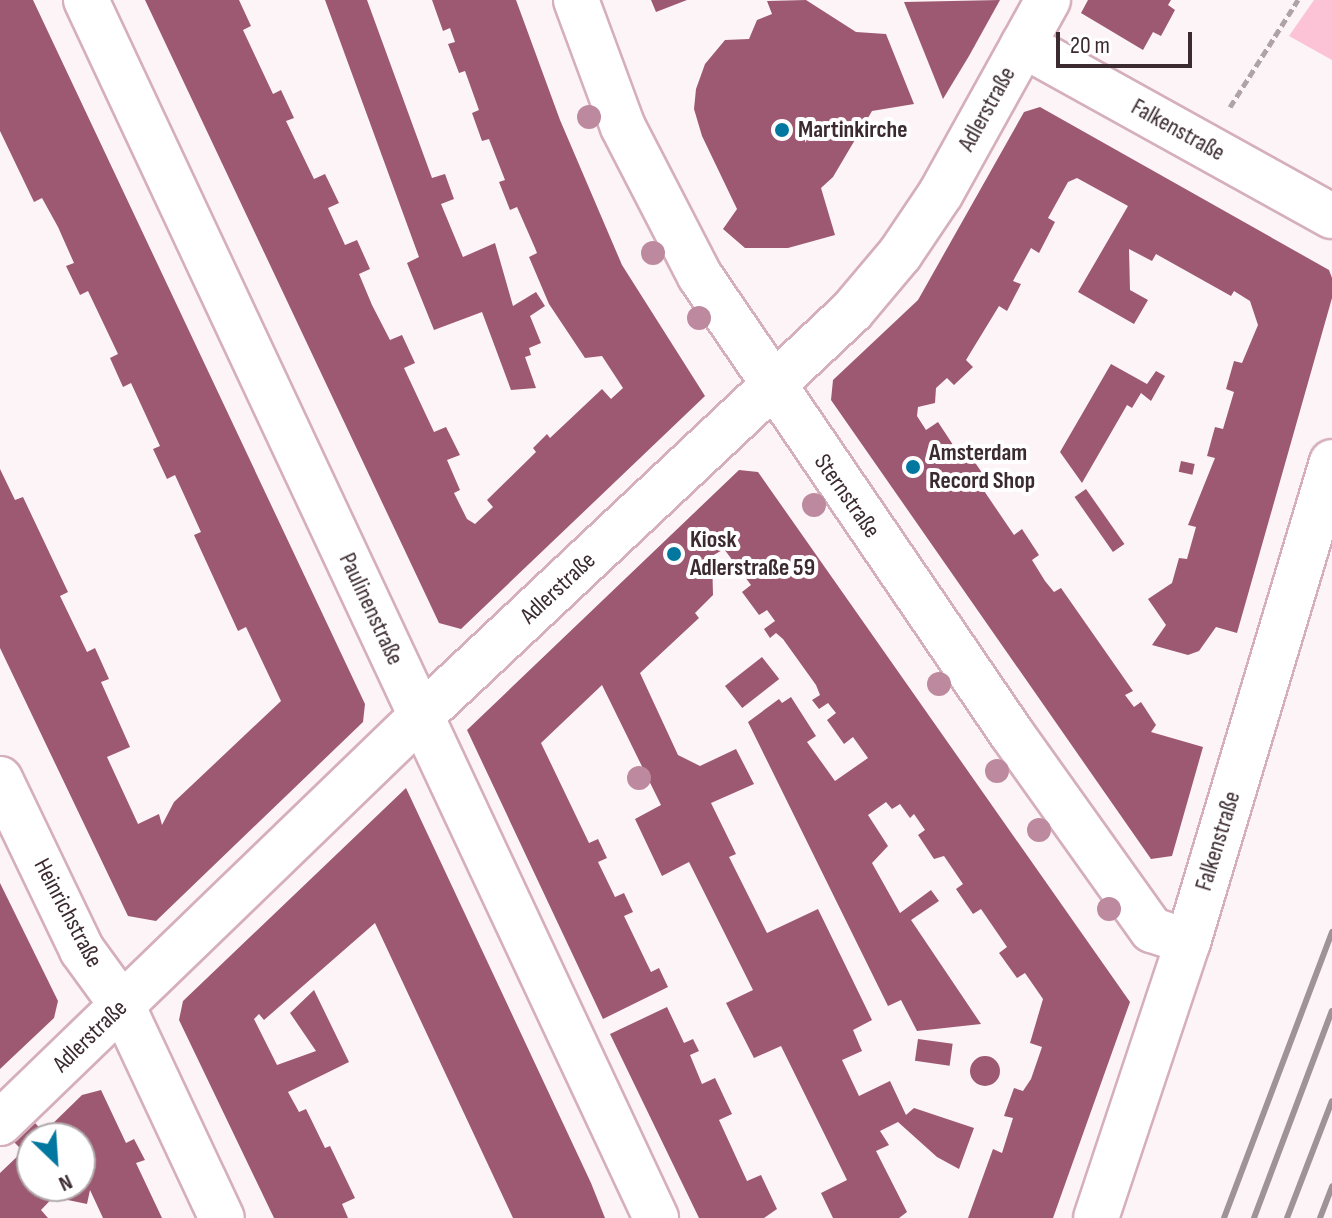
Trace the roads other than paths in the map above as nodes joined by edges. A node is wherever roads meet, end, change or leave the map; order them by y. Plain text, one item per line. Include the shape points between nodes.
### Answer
1 (86, 0) edge
2 (576, 0) edge
3 (1048, 0) edge
4 (1023, 45) junction
5 (1332, 216) edge
6 (774, 389) junction
7 (1332, 462) edge
8 (421, 716) junction
9 (0, 779) edge
10 (1188, 942) junction
11 (122, 1005) junction
12 (0, 1123) edge
13 (222, 1218) edge
14 (656, 1218) edge
15 (1096, 1218) edge

1 - 8 street, Paulinenstraße
2 - 6 street, Sternstraße via 623,127 669,222
3 - 4 street, Adlerstraße
4 - 5 street, Falkenstraße
4 - 6 street, Adlerstraße via 900,254
6 - 8 street, Adlerstraße
6 - 10 street, Sternstraße via 1152,930
7 - 10 street, Falkenstraße
8 - 11 street, Adlerstraße
8 - 14 street, Paulinenstraße
9 - 11 street, Heinrichstraße via 82,950
10 - 15 street, Falkenstraße
11 - 12 street, Adlerstraße
11 - 13 street, Heinrichstraße

